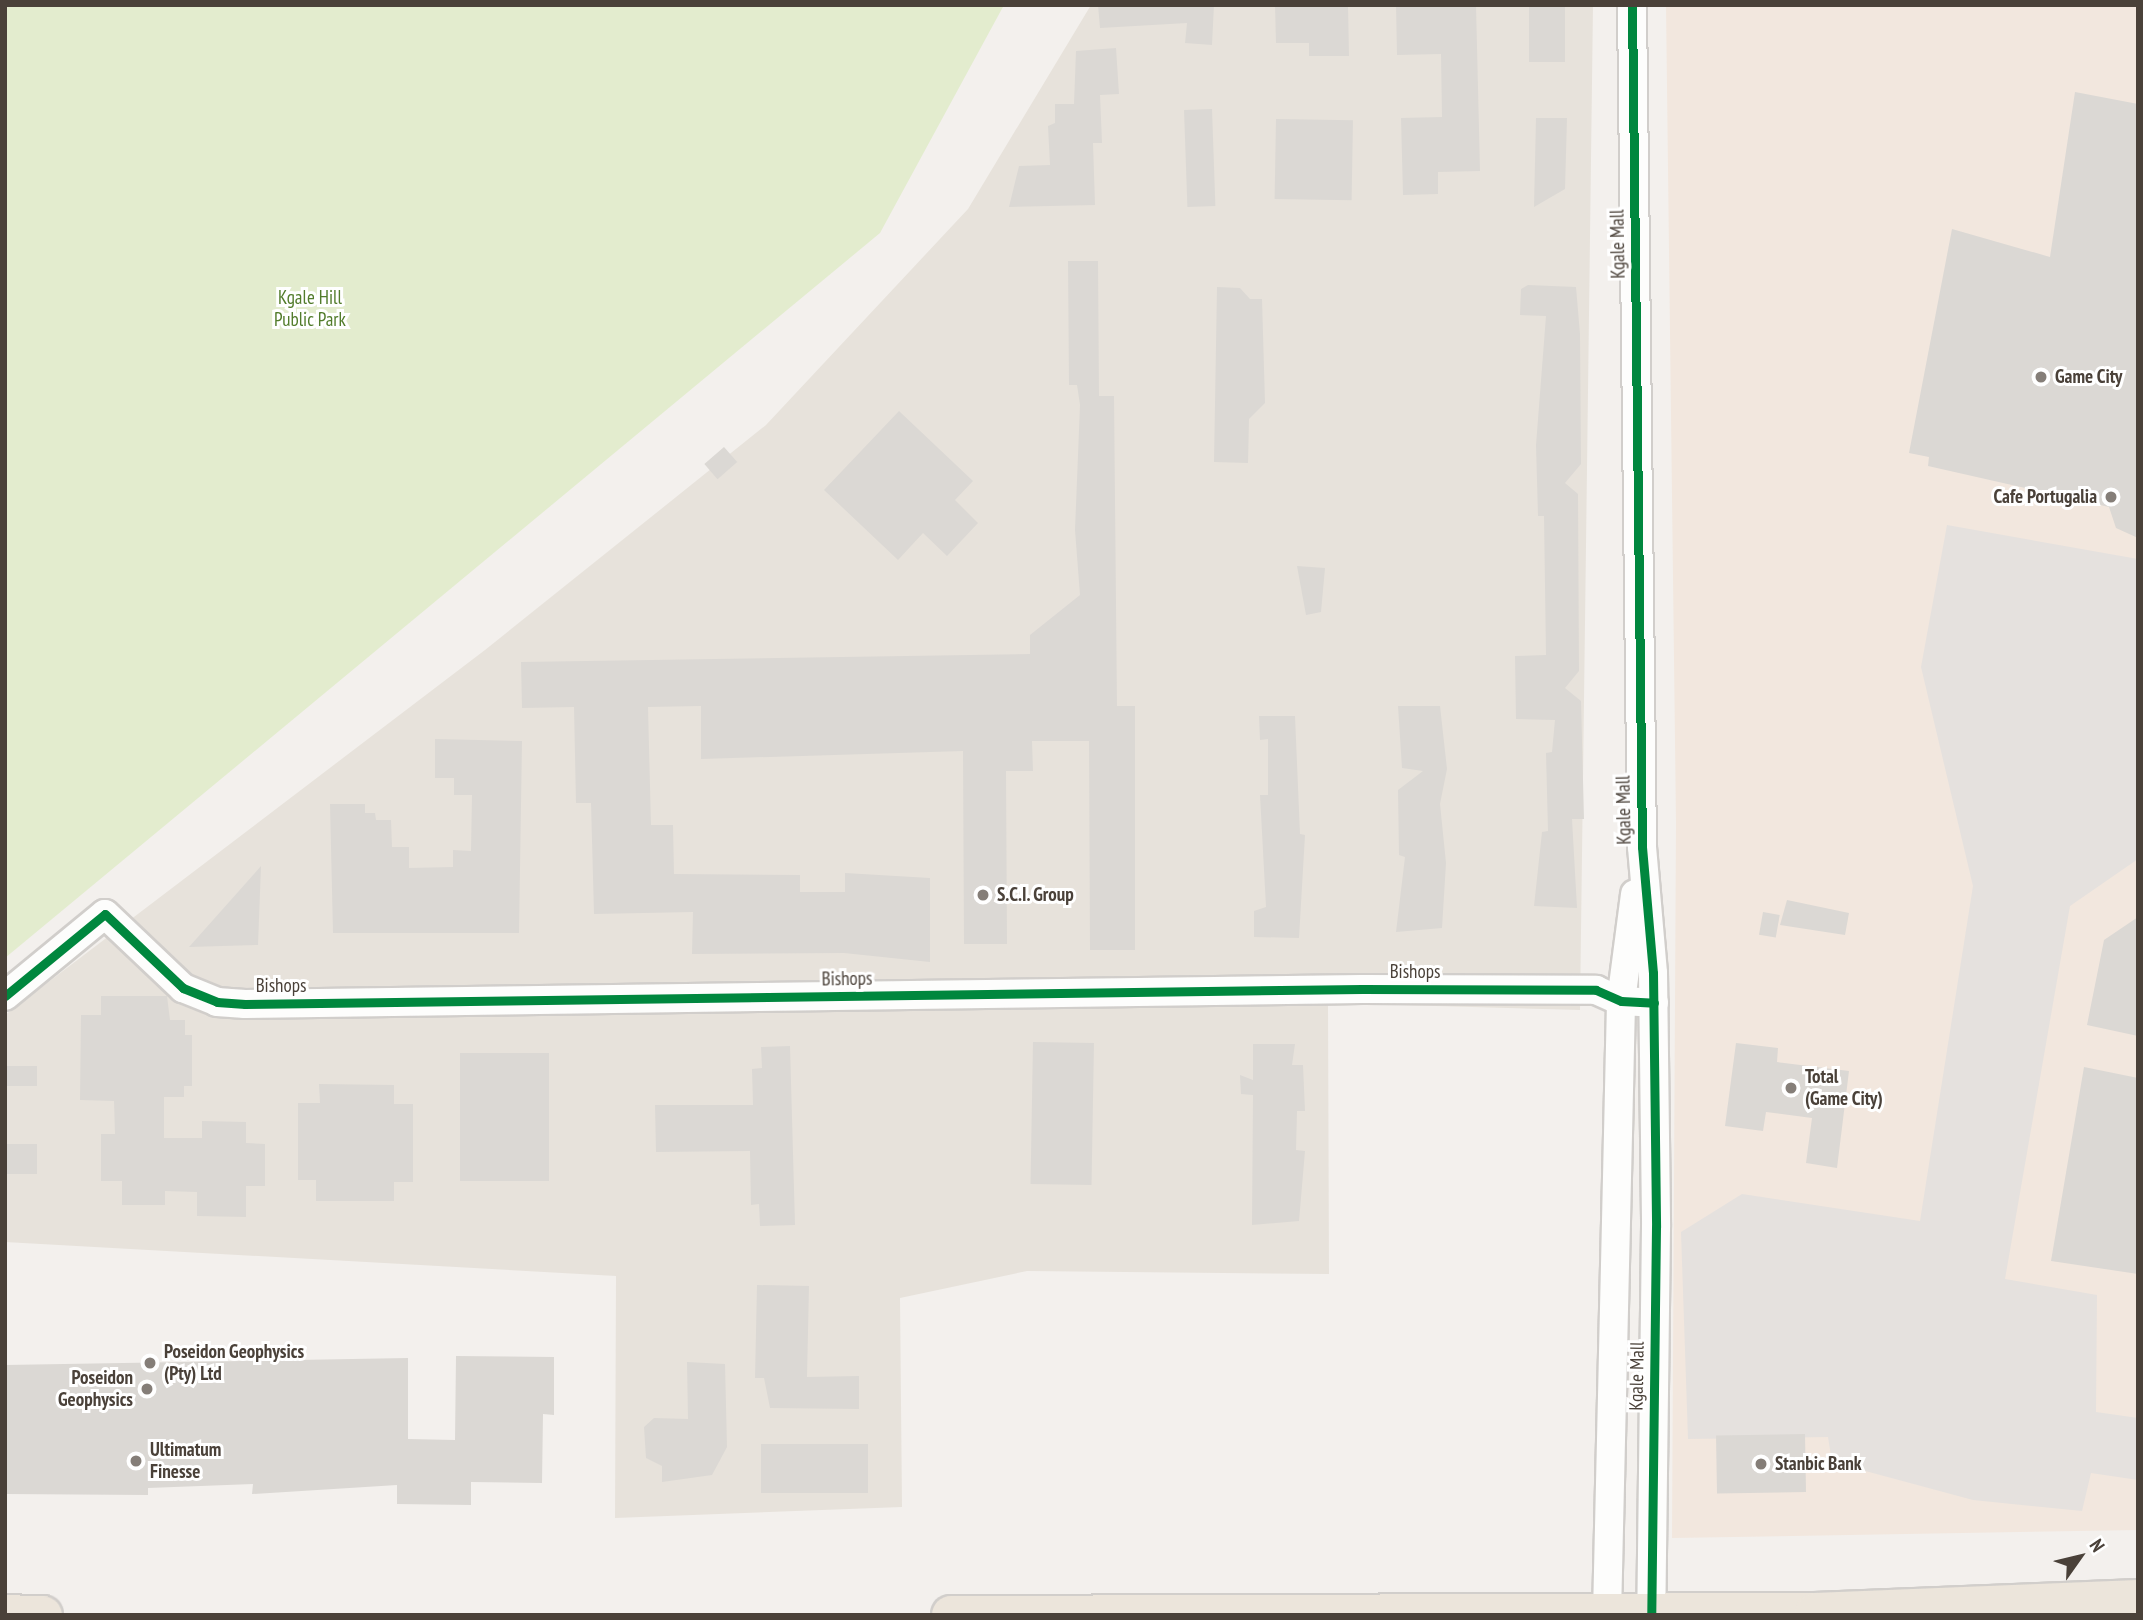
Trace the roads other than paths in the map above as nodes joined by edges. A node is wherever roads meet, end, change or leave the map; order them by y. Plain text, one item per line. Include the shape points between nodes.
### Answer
1 (1632, 5) edge
2 (1642, 848) junction
3 (1653, 973) junction
4 (1613, 989) junction
5 (5, 996) edge
6 (1654, 1003) junction
7 (2138, 1598) edge
8 (1651, 1612) edge
9 (5, 1614) edge
10 (1028, 1614) edge
11 (1607, 1614) edge
12 (43, 1615) edge
13 (951, 1615) edge

1 - 2 street, Kgale Mall
2 - 3 street, Kgale Mall
2 - 4 street, Kgale Mall
3 - 4 street
3 - 6 street, Kgale Mall
4 - 5 street, Bishops via 246,1004 217,1002 183,988 105,914
4 - 6 street
4 - 11 street, Kgale Mall
6 - 8 street, Kgale Mall
7 - 8 highway via 1815,1612
8 - 11 highway
9 - 12 highway
10 - 11 highway
10 - 13 highway

